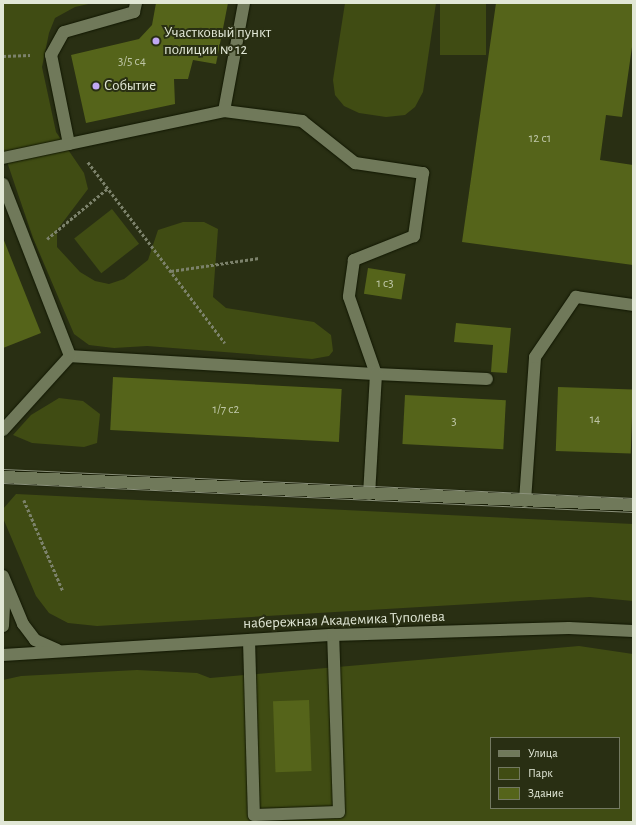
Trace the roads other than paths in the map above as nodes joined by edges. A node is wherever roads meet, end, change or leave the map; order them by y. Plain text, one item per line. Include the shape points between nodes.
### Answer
1 (136, 3) edge
2 (244, 3) edge
3 (224, 111) junction
4 (71, 144) junction
5 (3, 158) edge
6 (3, 184) edge
7 (633, 305) edge
8 (70, 356) junction
9 (376, 374) junction
10 (487, 380) dead end
11 (3, 430) edge
12 (9, 478) edge
13 (369, 494) junction
14 (525, 500) junction
15 (633, 505) edge
16 (4, 578) edge
17 (3, 626) edge
18 (633, 631) edge
19 (333, 635) junction
20 (249, 640) junction
21 (57, 650) junction
22 (3, 655) edge

1 - 4 street via 134,12 64,32 51,55
2 - 3 street
3 - 4 street
3 - 9 street via 302,121 355,163 423,173 414,236 354,260 349,297
4 - 5 street
6 - 8 street
7 - 14 street via 576,297 535,357
8 - 9 street
8 - 11 street
9 - 10 street
9 - 13 street
12 - 13 street
13 - 14 street
14 - 15 street
16 - 17 street
16 - 21 street via 23,624 34,640
18 - 19 street, набережная Академика Туполева via 569,628
19 - 20 street, набережная Академика Туполева
19 - 20 street via 339,812 254,815
20 - 21 street, набережная Академика Туполева
21 - 22 street, набережная Академика Туполева

